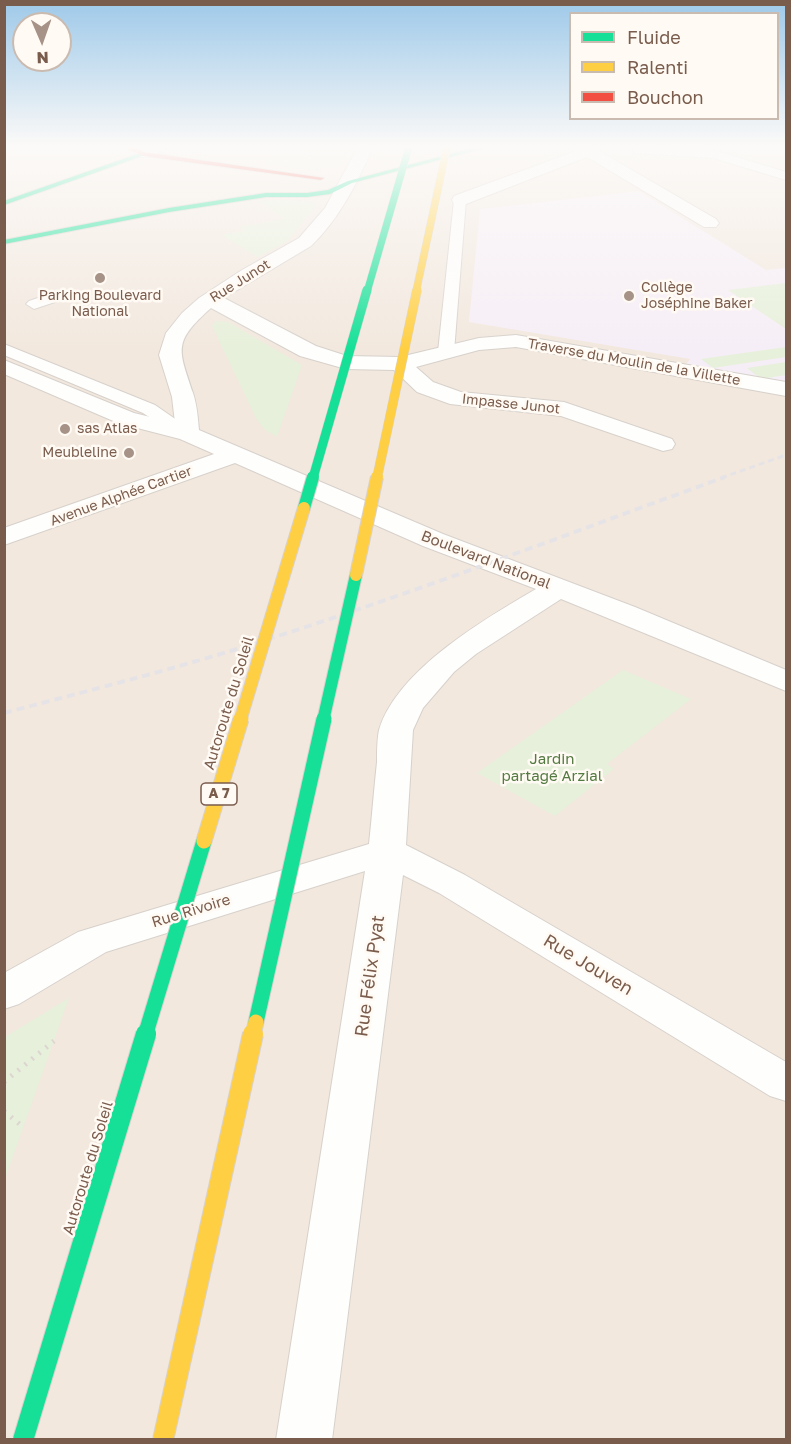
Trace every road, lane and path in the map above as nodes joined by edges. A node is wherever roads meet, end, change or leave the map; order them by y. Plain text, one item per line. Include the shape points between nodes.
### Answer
1 (147, 214) edge
2 (327, 214) edge
3 (389, 214) edge
4 (433, 214) edge
5 (459, 214) edge
6 (695, 214) edge
7 (710, 223) dead end
8 (4, 242) edge
9 (53, 298) dead end
10 (210, 299) junction
11 (34, 304) dead end
12 (4, 349) edge
13 (446, 352) junction
14 (400, 364) junction
15 (4, 366) edge
16 (786, 389) edge
17 (188, 434) junction
18 (663, 444) dead end
19 (237, 454) junction
20 (4, 537) edge
21 (559, 588) junction
22 (786, 681) edge
23 (387, 851) junction
24 (4, 993) edge
25 (54, 1041) dead end
26 (4, 1082) edge
27 (786, 1083) edge
28 (4, 1111) edge
29 (23, 1127) dead end
30 (23, 1440) edge
31 (163, 1440) edge
32 (304, 1440) edge

1 - 8 main road
2 - 10 street, Rue Junot via 305,242
3 - 30 main road, Autoroute du Soleil / A 7, bridge
4 - 31 main road, bridge
5 - 13 lane
6 - 7 street
9 - 11 lane
10 - 14 street, Traverse du Moulin de la Villette via 308,351 346,362
10 - 17 street, Rue Junot via 185,318 170,348
12 - 17 lane, Boulevard National via 150,409
13 - 14 street, Traverse du Moulin de la Villette
13 - 16 street, Traverse du Moulin de la Villette via 516,341
14 - 18 street, Impasse Junot via 425,387 458,399 564,409
15 - 17 street, Boulevard National via 126,418
17 - 19 street, Boulevard National
19 - 20 street, Avenue Alphée Cartier
19 - 21 street, Boulevard National via 433,540
21 - 22 street, Boulevard National
21 - 23 street, Rue Félix Pyat via 459,653 403,711 396,730
23 - 24 street, Rue Rivoire via 92,942
23 - 27 street, Rue Jouven via 452,885
23 - 32 street, Rue Félix Pyat
25 - 26 path
28 - 29 path

